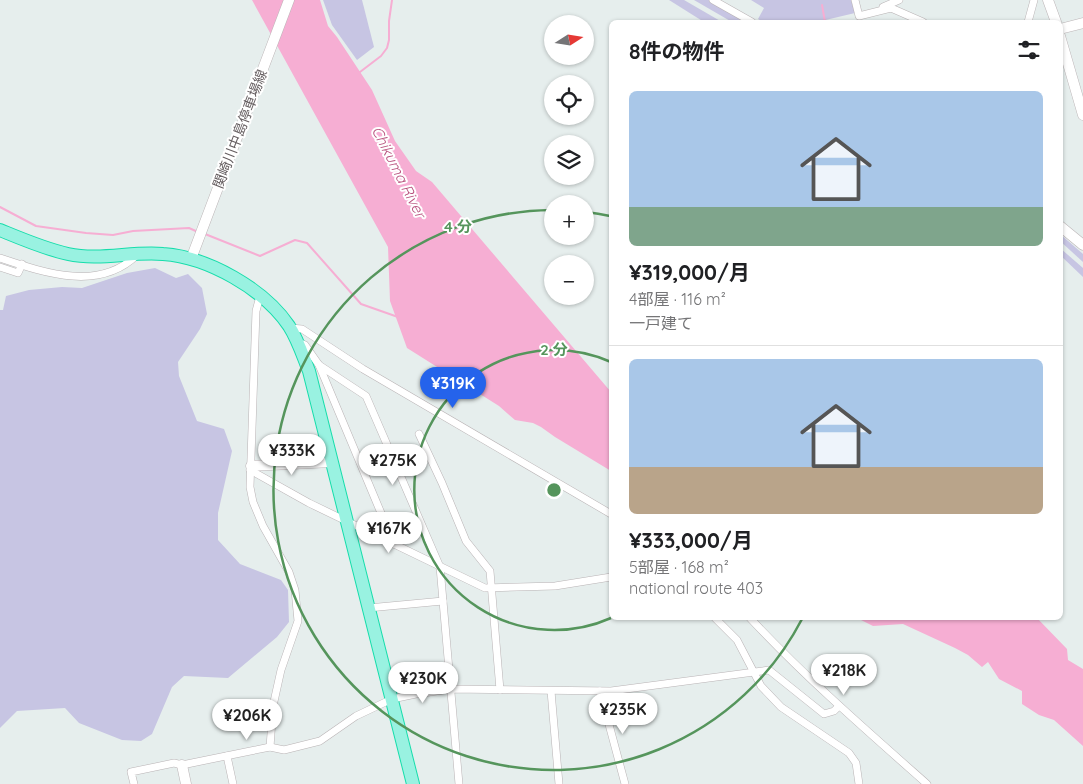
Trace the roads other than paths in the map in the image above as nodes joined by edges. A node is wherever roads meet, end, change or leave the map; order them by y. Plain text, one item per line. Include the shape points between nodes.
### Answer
1 (289, 0) edge
2 (713, 0) edge
3 (855, 0) edge
4 (898, 0) edge
5 (1034, 0) edge
6 (1048, 0) edge
7 (870, 13) junction
8 (748, 20) edge
9 (917, 20) edge
10 (1029, 20) edge
11 (1055, 20) edge
12 (1083, 22) edge
13 (1063, 28) edge
14 (1063, 46) edge
15 (1083, 115) edge
16 (1063, 228) edge
17 (0, 230) edge
18 (1083, 245) edge
19 (140, 253) junction
20 (192, 255) junction
21 (0, 258) edge
22 (22, 264) junction
23 (0, 268) edge
24 (260, 296) junction
25 (274, 308) junction
26 (256, 309) junction
27 (290, 328) junction
28 (298, 342) junction
29 (319, 365) junction
30 (419, 434) dead end
31 (332, 462) junction
32 (250, 468) junction
33 (609, 513) edge
34 (347, 522) junction
35 (394, 544) junction
36 (440, 567) junction
37 (609, 577) edge
38 (492, 589) junction
39 (443, 601) junction
40 (368, 608) junction
41 (717, 620) edge
42 (752, 620) edge
43 (754, 672) junction
44 (451, 689) junction
45 (500, 690) junction
46 (551, 691) junction
47 (600, 691) junction
48 (392, 699) junction
49 (839, 706) junction
50 (270, 747) junction
51 (227, 756) junction
52 (182, 765) junction
53 (134, 784) edge
54 (186, 784) edge
55 (233, 784) edge
56 (413, 784) edge
57 (459, 784) edge
58 (559, 784) edge
59 (625, 784) edge
60 (858, 784) edge
61 (927, 784) edge

1 - 20 main road, 関崎川中島停車場線
2 - 8 street
3 - 7 street via 859,16
4 - 7 street
5 - 10 street
6 - 11 main road
7 - 9 street via 890,8
12 - 13 main road
14 - 15 main road
16 - 18 main road
17 - 19 highway via 68,254 94,257
19 - 20 highway
19 - 22 street via 113,272 88,278 58,275
20 - 24 highway
21 - 22 street
22 - 23 street via 18,273
24 - 25 highway
24 - 26 street
25 - 26 street
25 - 27 highway
26 - 32 street
27 - 28 highway
27 - 33 street via 302,329
28 - 29 street via 305,345
28 - 31 highway via 309,371
29 - 35 street
29 - 36 street via 366,396
30 - 38 street via 466,541 490,571
31 - 32 main road
31 - 34 highway
32 - 34 street
32 - 50 street via 253,502 289,572 295,590 298,621 280,670
34 - 35 street
34 - 40 highway
35 - 36 street
36 - 38 street
36 - 39 street
37 - 38 street via 555,586
38 - 45 street
39 - 40 street
39 - 44 street
40 - 48 highway
41 - 43 street via 738,640
42 - 49 street
43 - 47 street
43 - 49 street via 769,670 824,714
43 - 60 street via 761,686 781,707 849,753 856,764
44 - 45 street
44 - 48 street
44 - 57 street
45 - 46 street
46 - 47 street
46 - 58 street
47 - 59 street
48 - 50 street via 356,716 320,740 284,750
48 - 56 highway
49 - 61 street
50 - 51 street
51 - 52 street
51 - 55 street
52 - 53 street via 174,763 131,772
52 - 54 main road

